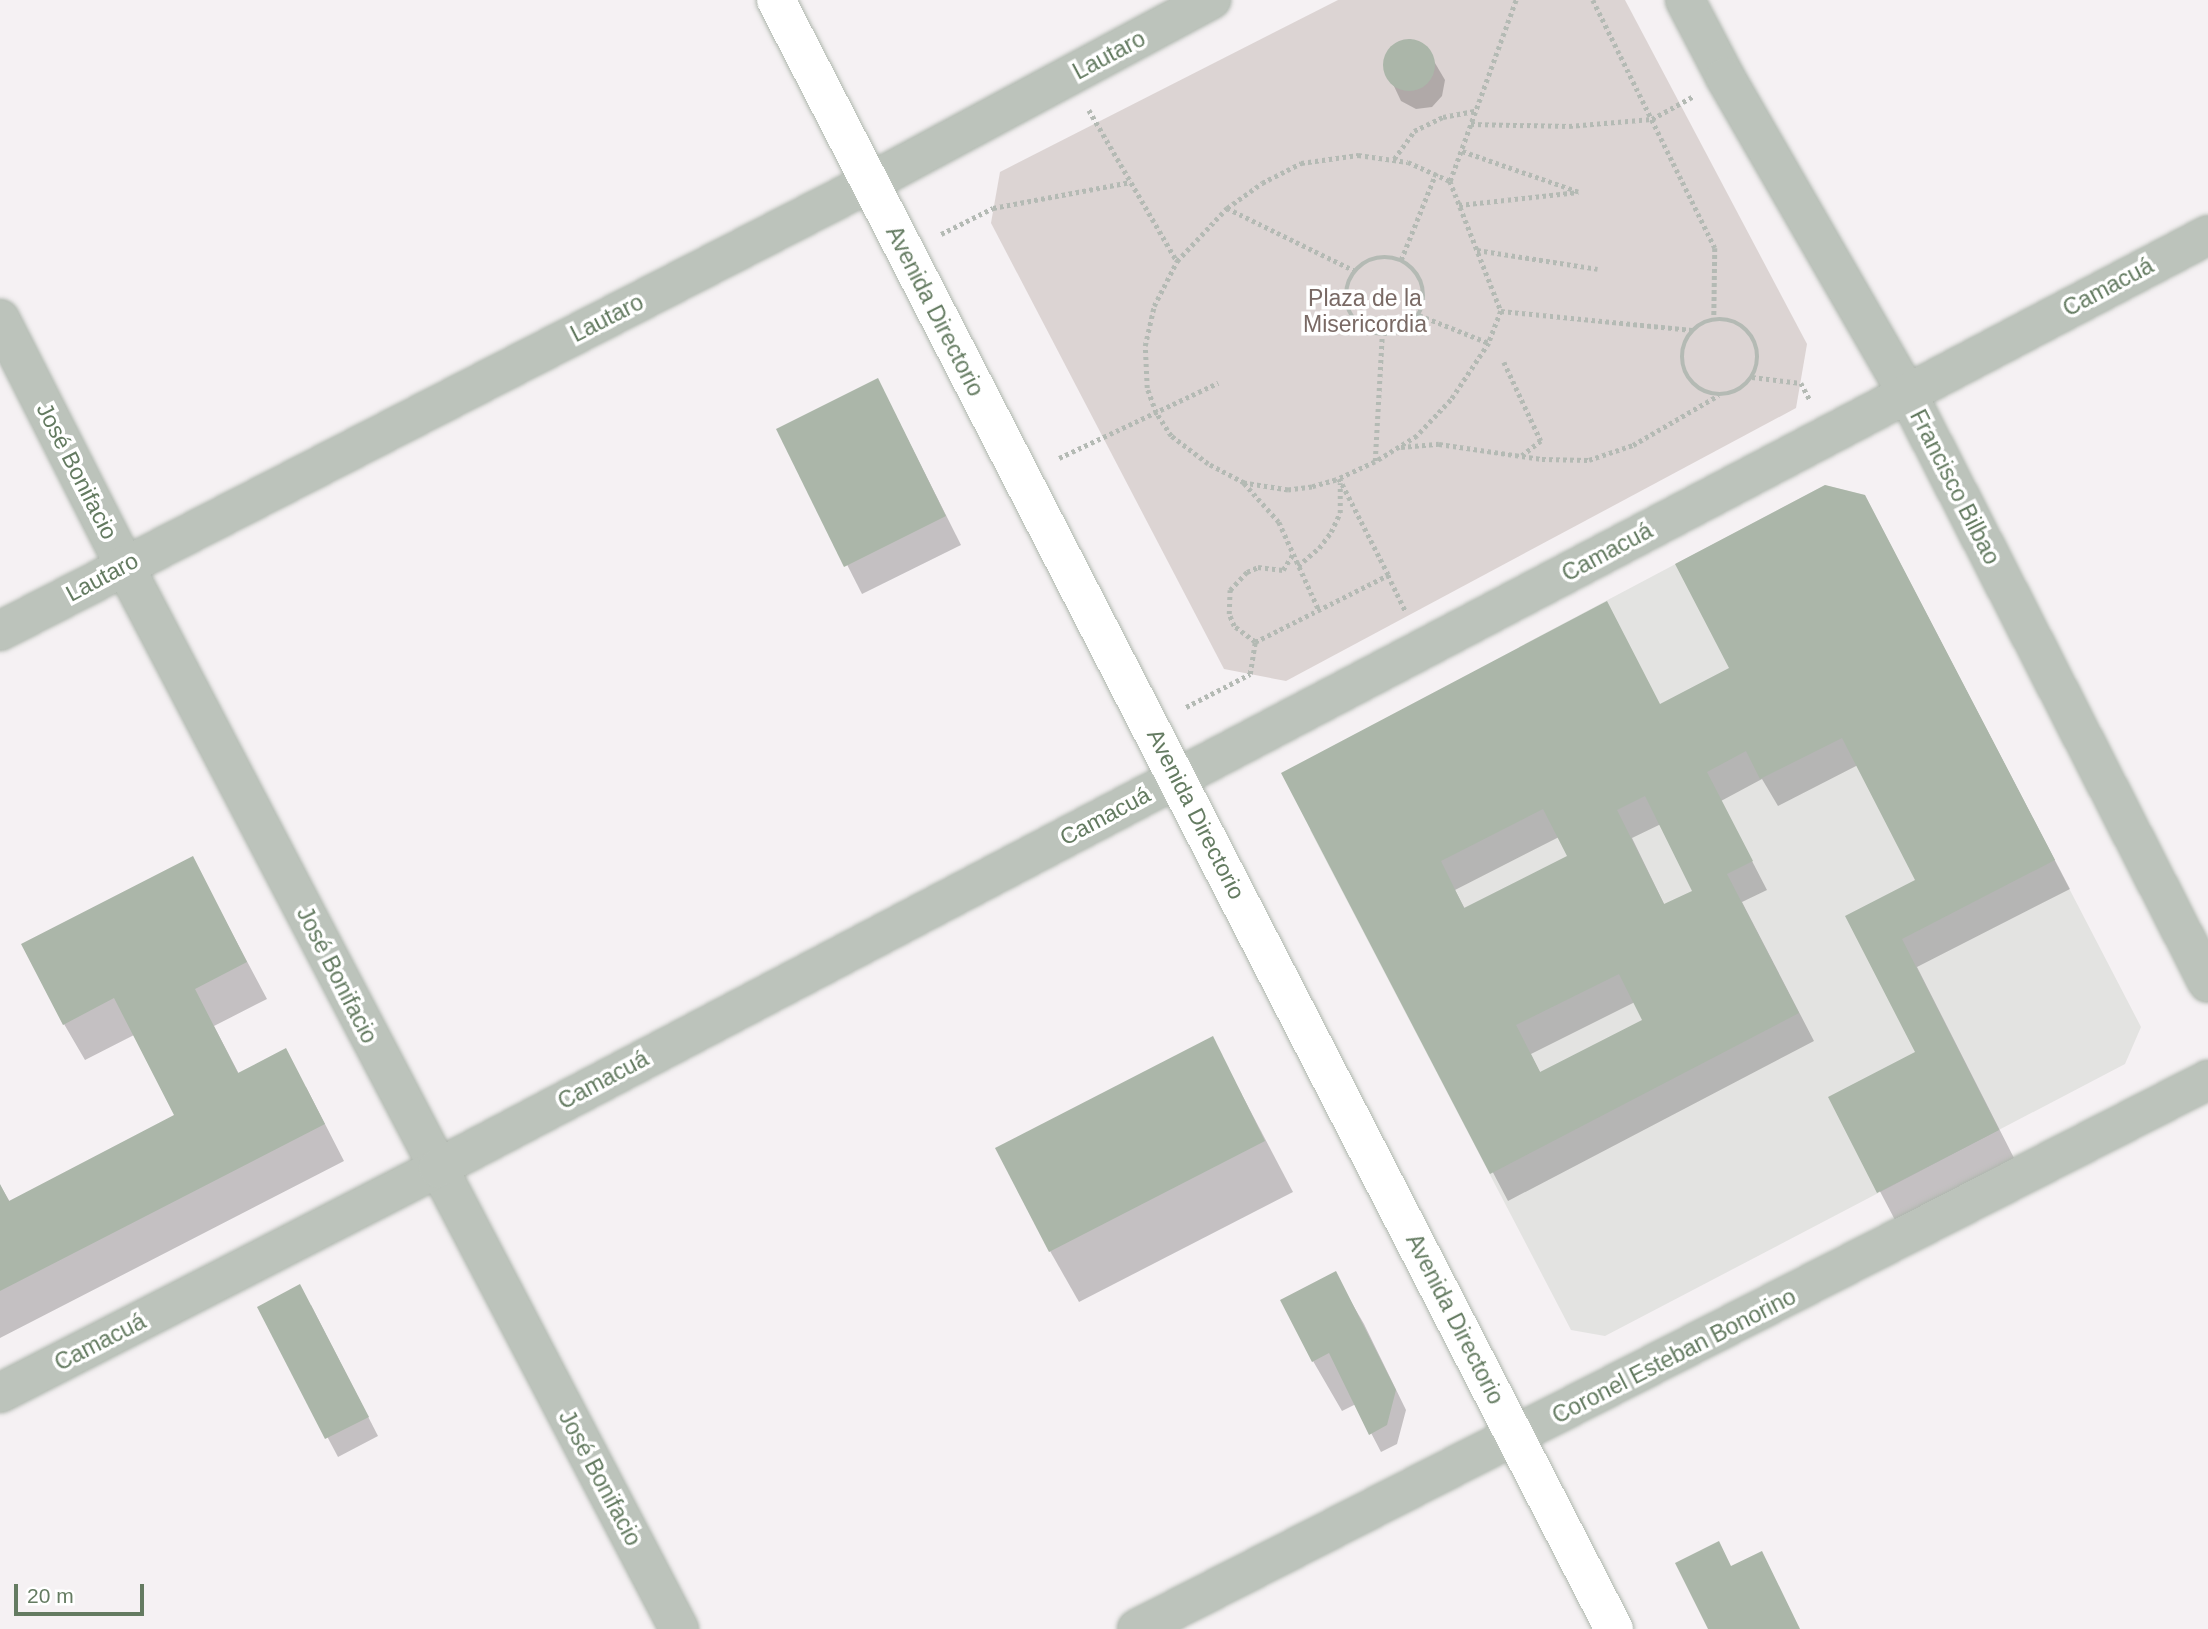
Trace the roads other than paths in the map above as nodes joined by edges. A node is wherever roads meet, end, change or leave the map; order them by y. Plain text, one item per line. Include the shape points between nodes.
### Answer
1 (776, 0) edge
2 (1211, 0) edge
3 (1685, 0) edge
4 (871, 182) junction
5 (2208, 235) edge
6 (0, 318) edge
7 (1907, 393) junction
8 (124, 565) junction
9 (0, 631) edge
10 (1177, 778) junction
11 (2208, 983) edge
12 (2208, 1080) edge
13 (438, 1168) junction
14 (0, 1393) edge
15 (1516, 1438) junction
16 (679, 1629) edge
17 (1137, 1629) edge
18 (1614, 1629) edge

1 - 4 main road, Avenida Directorio
2 - 4 street, Lautaro
3 - 7 street, Francisco Bilbao
4 - 8 street, Lautaro
4 - 10 main road, Avenida Directorio
5 - 7 street, Camacuá
6 - 8 street, José Bonifacio
7 - 10 street, Camacuá
7 - 11 street, Francisco Bilbao
8 - 9 street, Lautaro
8 - 13 street, José Bonifacio
10 - 13 street, Camacuá
10 - 15 main road, Avenida Directorio
12 - 15 street, Coronel Esteban Bonorino
13 - 14 street, Camacuá
13 - 16 street, José Bonifacio
15 - 17 street, Coronel Esteban Bonorino
15 - 18 main road, Avenida Directorio

